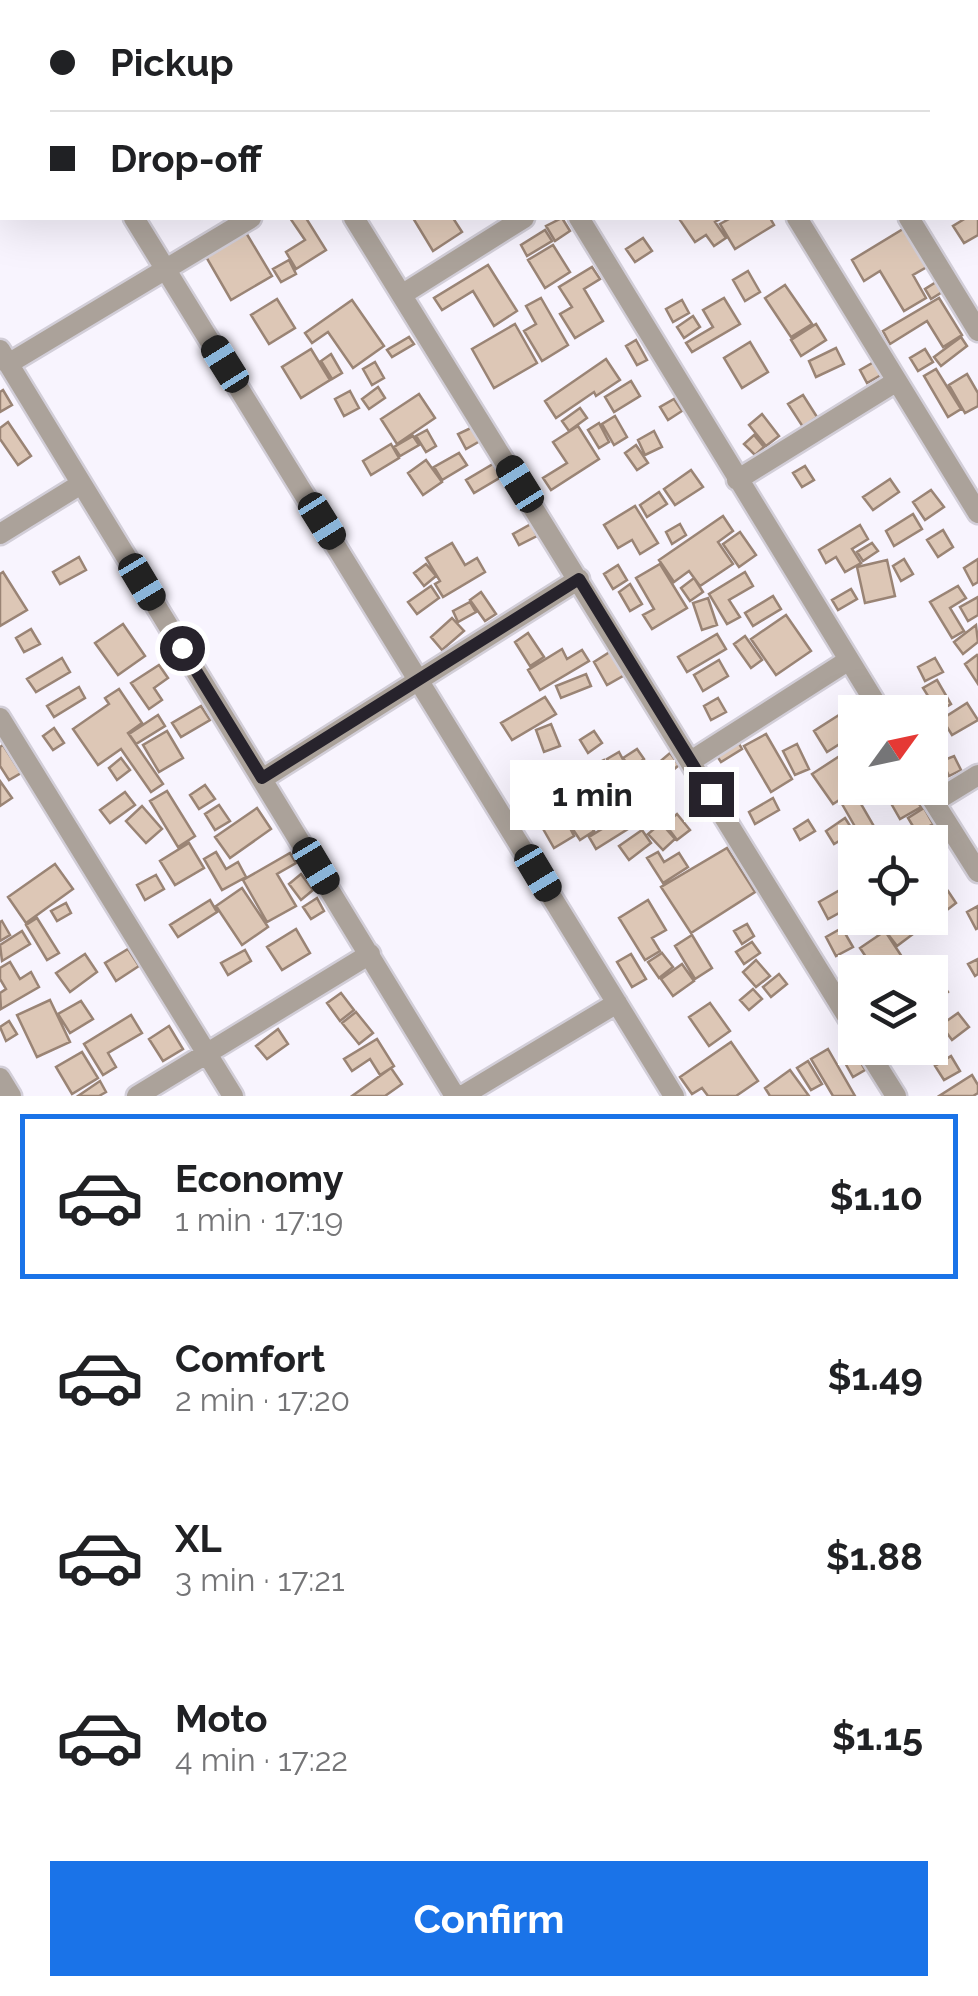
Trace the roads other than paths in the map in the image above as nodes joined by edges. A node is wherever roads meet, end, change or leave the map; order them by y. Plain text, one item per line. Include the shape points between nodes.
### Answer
1 (135, 220) edge
2 (248, 220) edge
3 (355, 220) edge
4 (521, 220) edge
5 (580, 220) edge
6 (798, 220) edge
7 (910, 220) edge
8 (167, 269) junction
9 (403, 294) junction
10 (978, 331) edge
11 (4, 357) edge
12 (897, 382) junction
13 (737, 480) junction
14 (81, 484) junction
15 (978, 512) edge
16 (0, 534) edge
17 (579, 579) junction
18 (849, 660) junction
19 (420, 678) junction
20 (870, 695) edge
21 (0, 718) edge
22 (690, 761) junction
23 (978, 775) edge
24 (262, 778) junction
25 (948, 787) edge
26 (935, 805) edge
27 (978, 872) edge
28 (370, 954) junction
29 (838, 1002) edge
30 (617, 1003) junction
31 (207, 1054) junction
32 (876, 1065) edge
33 (0, 1078) edge
34 (893, 1095) edge
35 (11, 1096) edge
36 (138, 1096) edge
37 (233, 1096) edge
38 (459, 1096) edge
39 (674, 1096) edge

1 - 8 street
2 - 8 street
3 - 9 street
4 - 9 street
5 - 13 street
6 - 12 street
7 - 10 street
8 - 11 street
8 - 19 street
9 - 17 street
11 - 14 street
12 - 13 street
12 - 15 street
13 - 18 street
14 - 16 street
14 - 24 street
17 - 19 street
17 - 22 street
18 - 20 street
18 - 22 street
19 - 24 street
19 - 30 street
21 - 31 street
22 - 29 street
23 - 25 street
24 - 28 street
26 - 27 street
28 - 31 street
28 - 38 street
30 - 38 street
30 - 39 street
31 - 36 street
31 - 37 street
32 - 34 street
33 - 35 street

